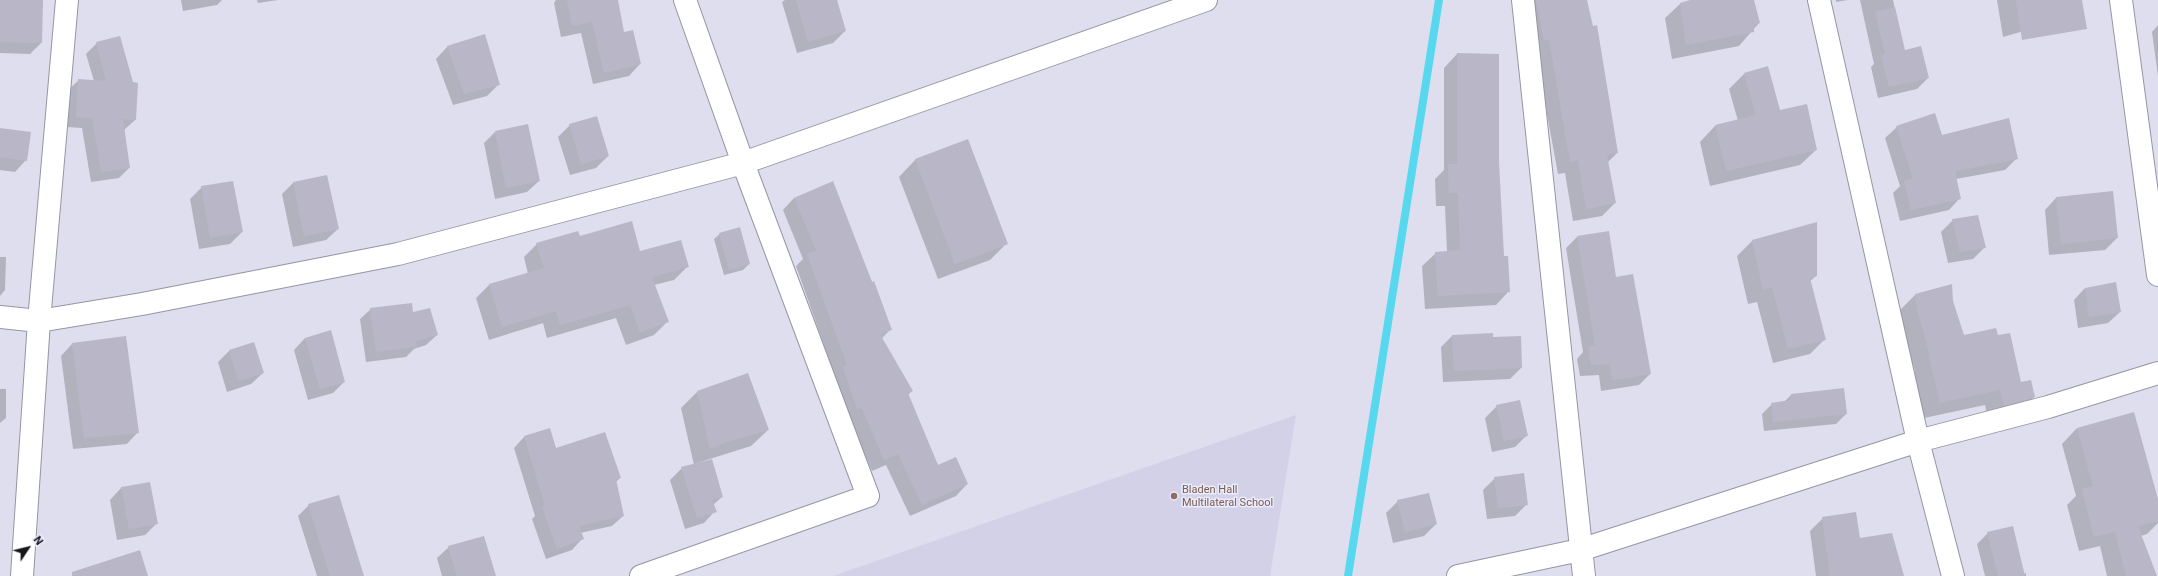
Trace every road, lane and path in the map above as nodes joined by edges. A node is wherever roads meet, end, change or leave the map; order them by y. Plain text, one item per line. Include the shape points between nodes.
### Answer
1 (67, 0) edge
2 (685, 0) edge
3 (1206, 0) edge
4 (1523, 0) edge
5 (1819, 0) edge
6 (2121, 0) edge
7 (742, 163) junction
8 (2158, 274) edge
9 (0, 317) edge
10 (39, 321) junction
11 (2158, 373) edge
12 (1918, 441) junction
13 (1580, 550) junction
14 (22, 576) edge
15 (641, 576) edge
16 (1458, 576) edge
17 (1584, 576) edge
18 (1953, 576) edge

1 - 10 street
2 - 7 street
3 - 7 street
4 - 13 street
5 - 12 street
6 - 8 street
7 - 10 street via 398,254 142,304
7 - 15 street via 868,496
9 - 10 street
10 - 14 street
11 - 12 street via 2048,407
12 - 13 street
12 - 18 street
13 - 16 street
13 - 17 street

